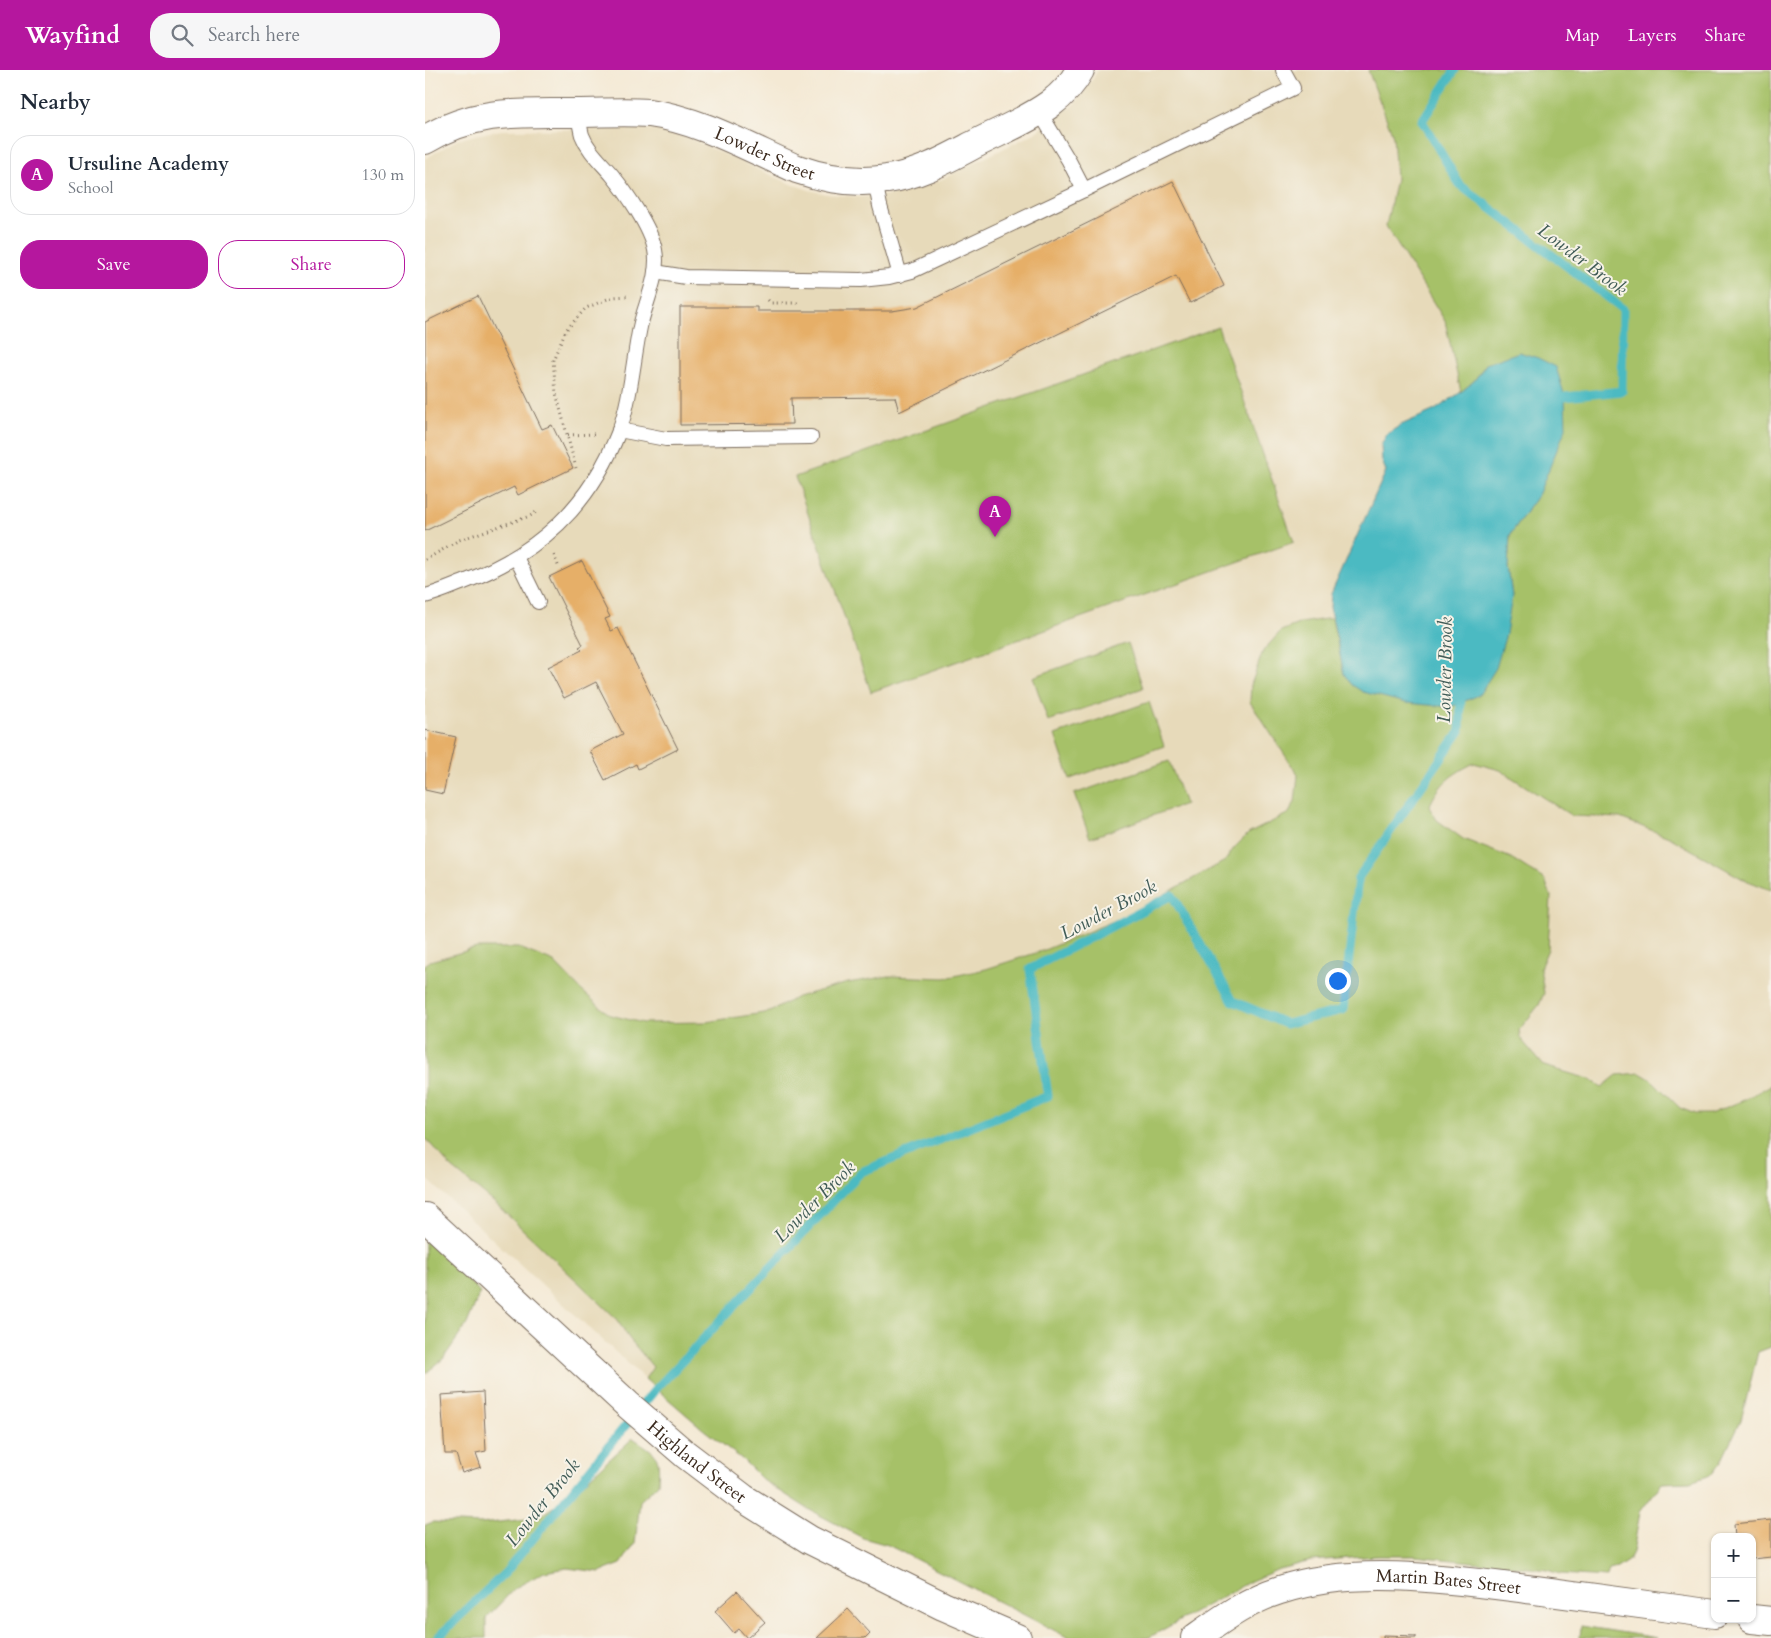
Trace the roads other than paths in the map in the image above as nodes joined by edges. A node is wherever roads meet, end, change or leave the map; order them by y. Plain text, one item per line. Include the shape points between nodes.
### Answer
1 (1080, 70) edge
2 (1283, 70) edge
3 (1039, 111) junction
4 (578, 113) junction
5 (425, 140) edge
6 (875, 181) junction
7 (1084, 190) junction
8 (655, 272) junction
9 (900, 275) junction
10 (619, 430) junction
11 (811, 437) dead end
12 (516, 556) junction
13 (425, 596) edge
14 (538, 602) dead end
15 (425, 1217) edge
16 (1711, 1613) edge
17 (1756, 1619) edge
18 (1771, 1621) edge
19 (1017, 1638) edge
20 (1195, 1638) edge

1 - 3 street, Lowder Street via 1071,85
2 - 7 lane via 1293,88
3 - 6 street, Lowder Street via 929,167
3 - 7 lane
4 - 5 street, Lowder Street via 488,116 451,126
4 - 6 street, Lowder Street via 636,112 673,117 797,169 844,180
4 - 8 lane via 587,144 648,230 655,251
6 - 9 lane
7 - 9 lane
8 - 9 lane via 686,277 861,280
8 - 10 lane
10 - 11 lane via 666,439
10 - 12 lane via 594,481 573,510
12 - 13 lane via 485,573
12 - 14 lane
15 - 19 street, Highland Street via 627,1404 711,1474 810,1540 943,1606
16 - 20 street, Martin Bates Street via 1475,1582 1404,1577 1346,1578 1301,1584 1261,1596
17 - 18 street

